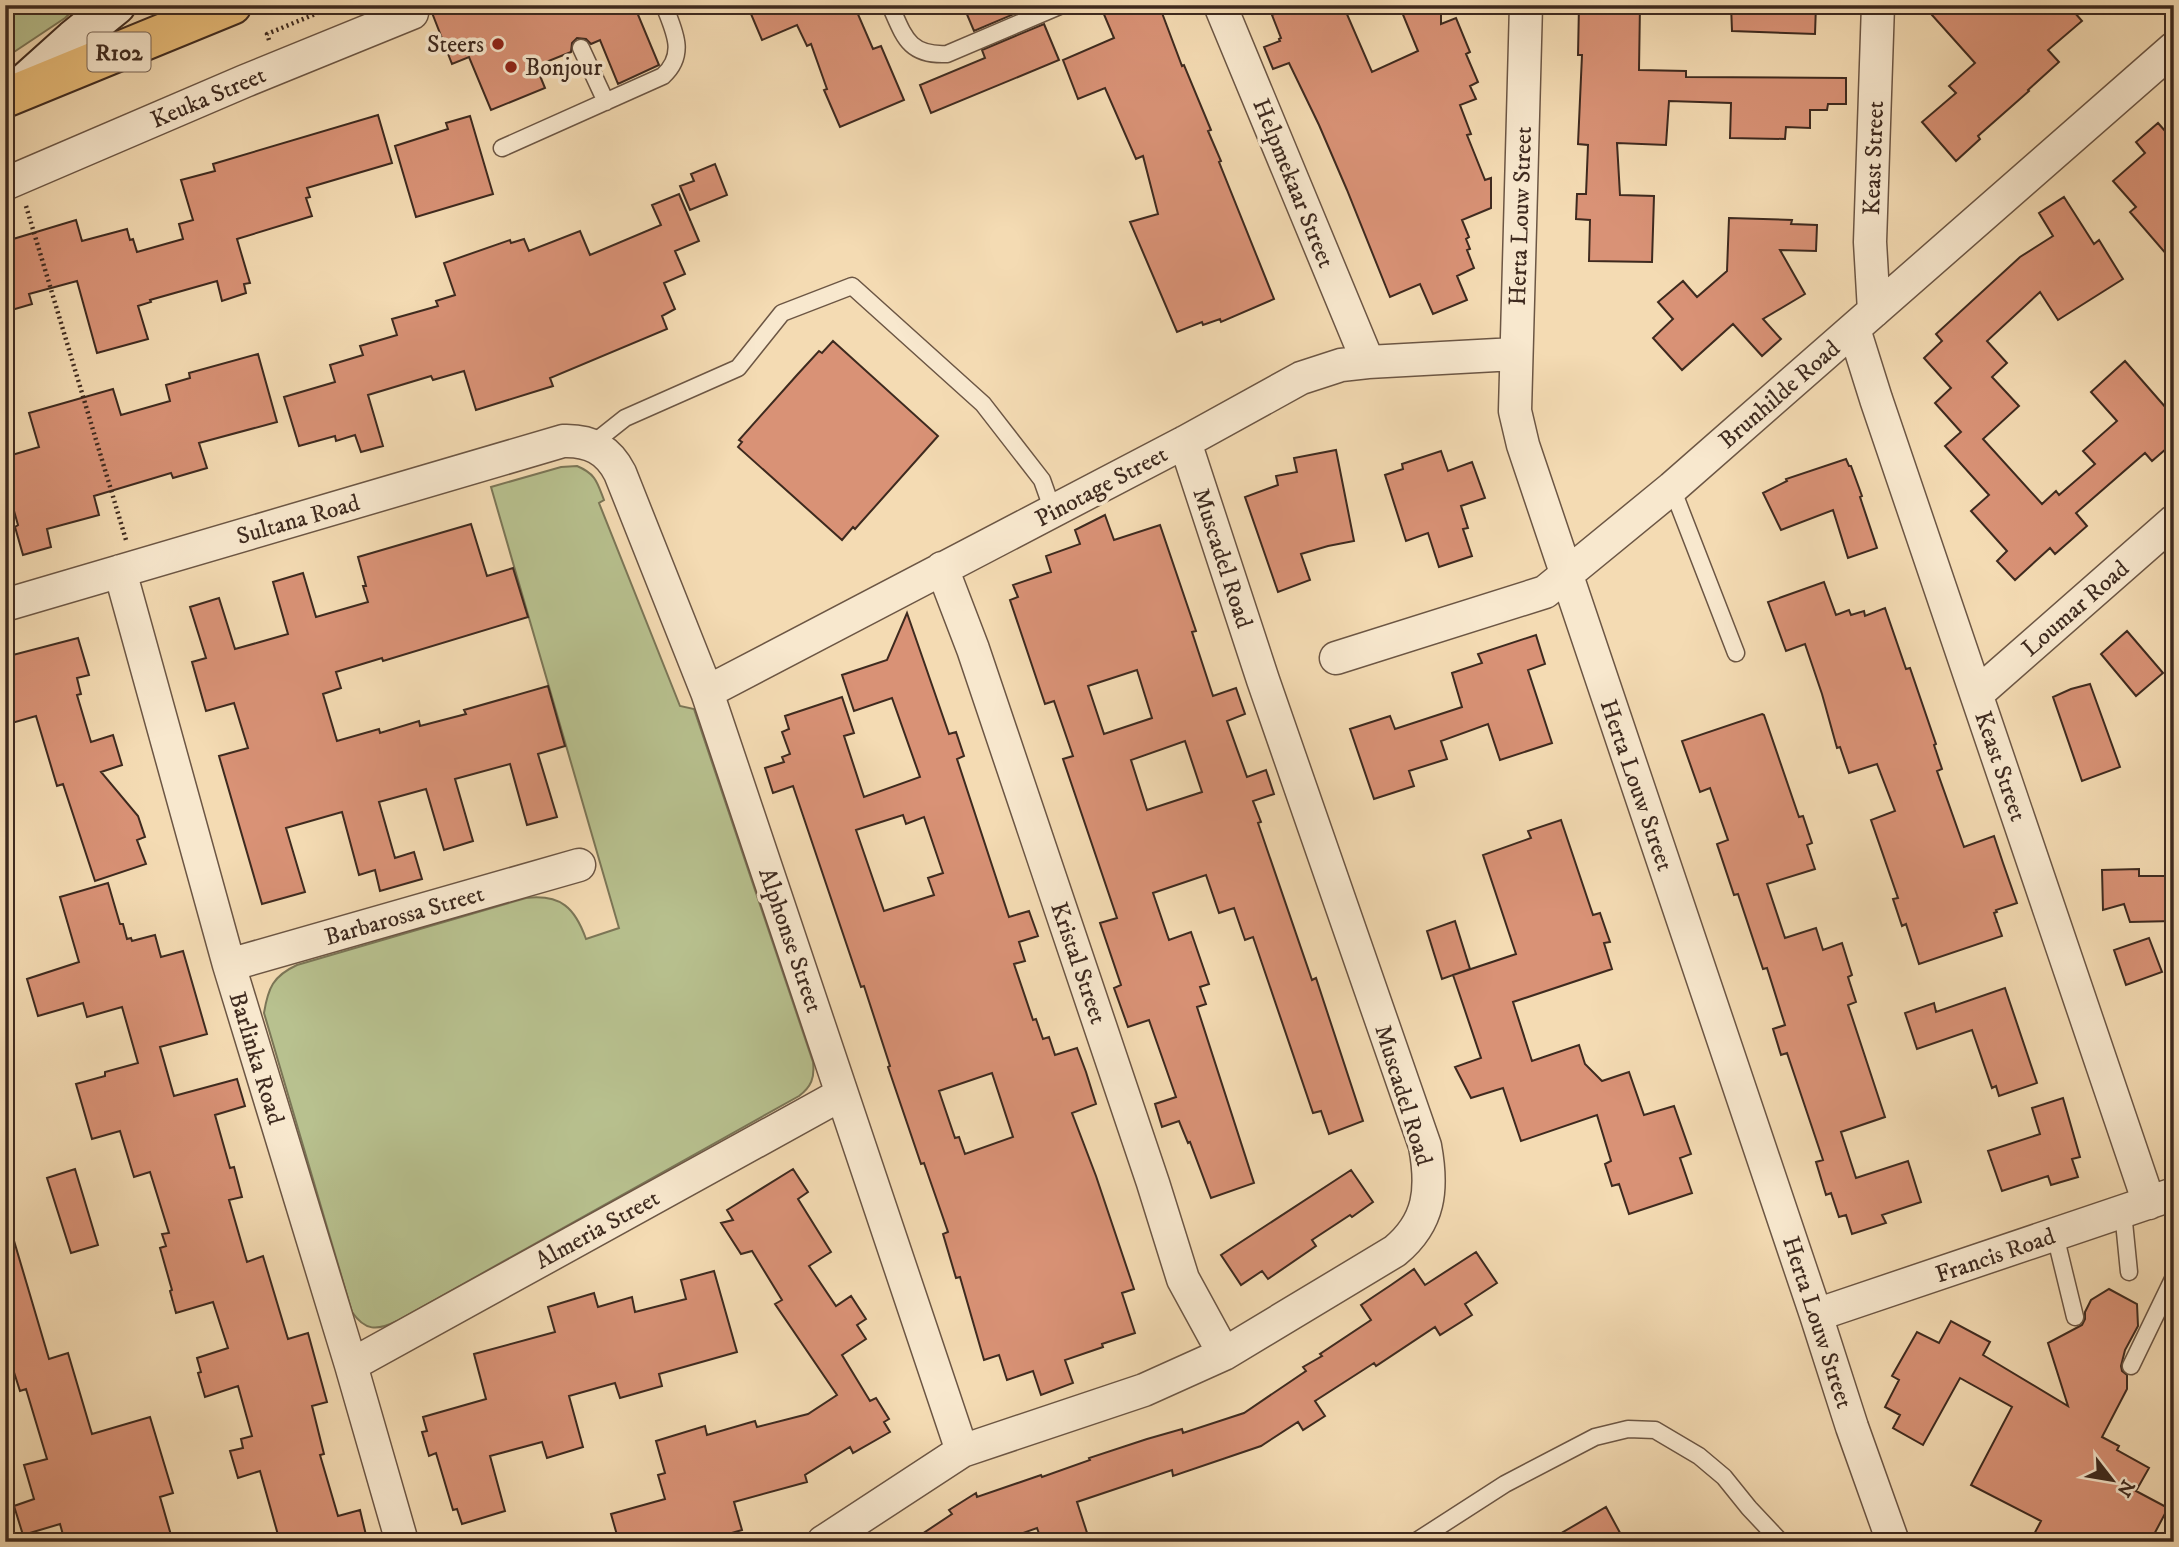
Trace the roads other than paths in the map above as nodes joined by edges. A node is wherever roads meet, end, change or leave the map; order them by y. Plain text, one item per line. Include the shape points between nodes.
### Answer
1 (116, 5) edge
2 (232, 5) edge
3 (664, 5) edge
4 (890, 5) edge
5 (1062, 5) edge
6 (1220, 5) edge
7 (1526, 5) edge
8 (1878, 5) edge
9 (412, 13) dead end
10 (581, 48) dead end
11 (2174, 48) edge
12 (8, 97) edge
13 (606, 103) junction
14 (502, 148) dead end
15 (14, 188) edge
16 (1864, 320) junction
17 (1516, 354) junction
18 (1368, 362) junction
19 (1185, 442) junction
20 (591, 445) junction
21 (1672, 488) junction
22 (1053, 511) junction
23 (2174, 521) edge
24 (124, 560) junction
25 (942, 568) junction
26 (1566, 573) junction
27 (5, 605) edge
28 (1737, 653) dead end
29 (1336, 658) dead end
30 (707, 692) junction
31 (1977, 694) junction
32 (579, 865) dead end
33 (229, 965) junction
34 (842, 1094) junction
35 (2149, 1203) edge
36 (2054, 1235) junction
37 (2129, 1272) dead end
38 (2174, 1277) edge
39 (1816, 1315) junction
40 (2075, 1317) dead end
41 (1224, 1354) junction
42 (351, 1365) junction
43 (2131, 1366) dead end
44 (962, 1451) junction
45 (402, 1542) edge
46 (823, 1542) edge
47 (1415, 1542) edge
48 (1781, 1542) edge
49 (1893, 1542) edge

1 - 12 street
2 - 12 main road, R102
3 - 13 lane via 678,48 671,69
4 - 5 lane via 905,39 937,55
6 - 18 street, Helpmekaar Street
7 - 17 street, Herta Louw Street
8 - 16 street, Keast Street
9 - 15 street, Keuka Street via 245,80
10 - 13 lane
11 - 16 street, Brunhilde Road
13 - 14 lane
16 - 21 street, Brunhilde Road
16 - 31 street, Keast Street via 1876,399
17 - 18 street, Pinotage Street
17 - 26 street, Herta Louw Street via 1515,411
18 - 19 street, Pinotage Street via 1301,378
19 - 22 street, Pinotage Street
19 - 41 street, Muscadel Road via 1430,1170 1429,1196 1410,1238
20 - 22 lane via 625,418 738,368 782,313 852,286 983,404 1042,480
20 - 24 street, Sultana Road via 580,440 563,442
20 - 30 street, Alphonse Street via 613,461 620,473
21 - 26 street, Brunhilde Road
21 - 28 lane
22 - 25 street, Pinotage Street
23 - 31 street, Loumar Road
24 - 27 street, Sultana Road
24 - 33 street, Barlinka Road
25 - 30 street, Pinotage Street
25 - 41 street, Kristal Street via 1183,1279
26 - 29 street, Brunhilde Road via 1545,592
26 - 39 street, Herta Louw Street
30 - 34 street, Alphonse Street
31 - 35 street, Keast Street
32 - 33 street, Barbarossa Street
33 - 42 street, Barlinka Road
34 - 42 street, Almeria Street
34 - 44 street, Alphonse Street
35 - 36 street, Francis Road
35 - 37 lane
36 - 39 street, Francis Road
36 - 40 lane
38 - 43 lane
39 - 49 street, Herta Louw Street
41 - 44 street, Muscadel Road via 1144,1390
42 - 45 street, Barlinka Road
44 - 46 street, Muscadel Road
47 - 48 lane via 1517,1478 1595,1437 1628,1429 1655,1430 1699,1455

